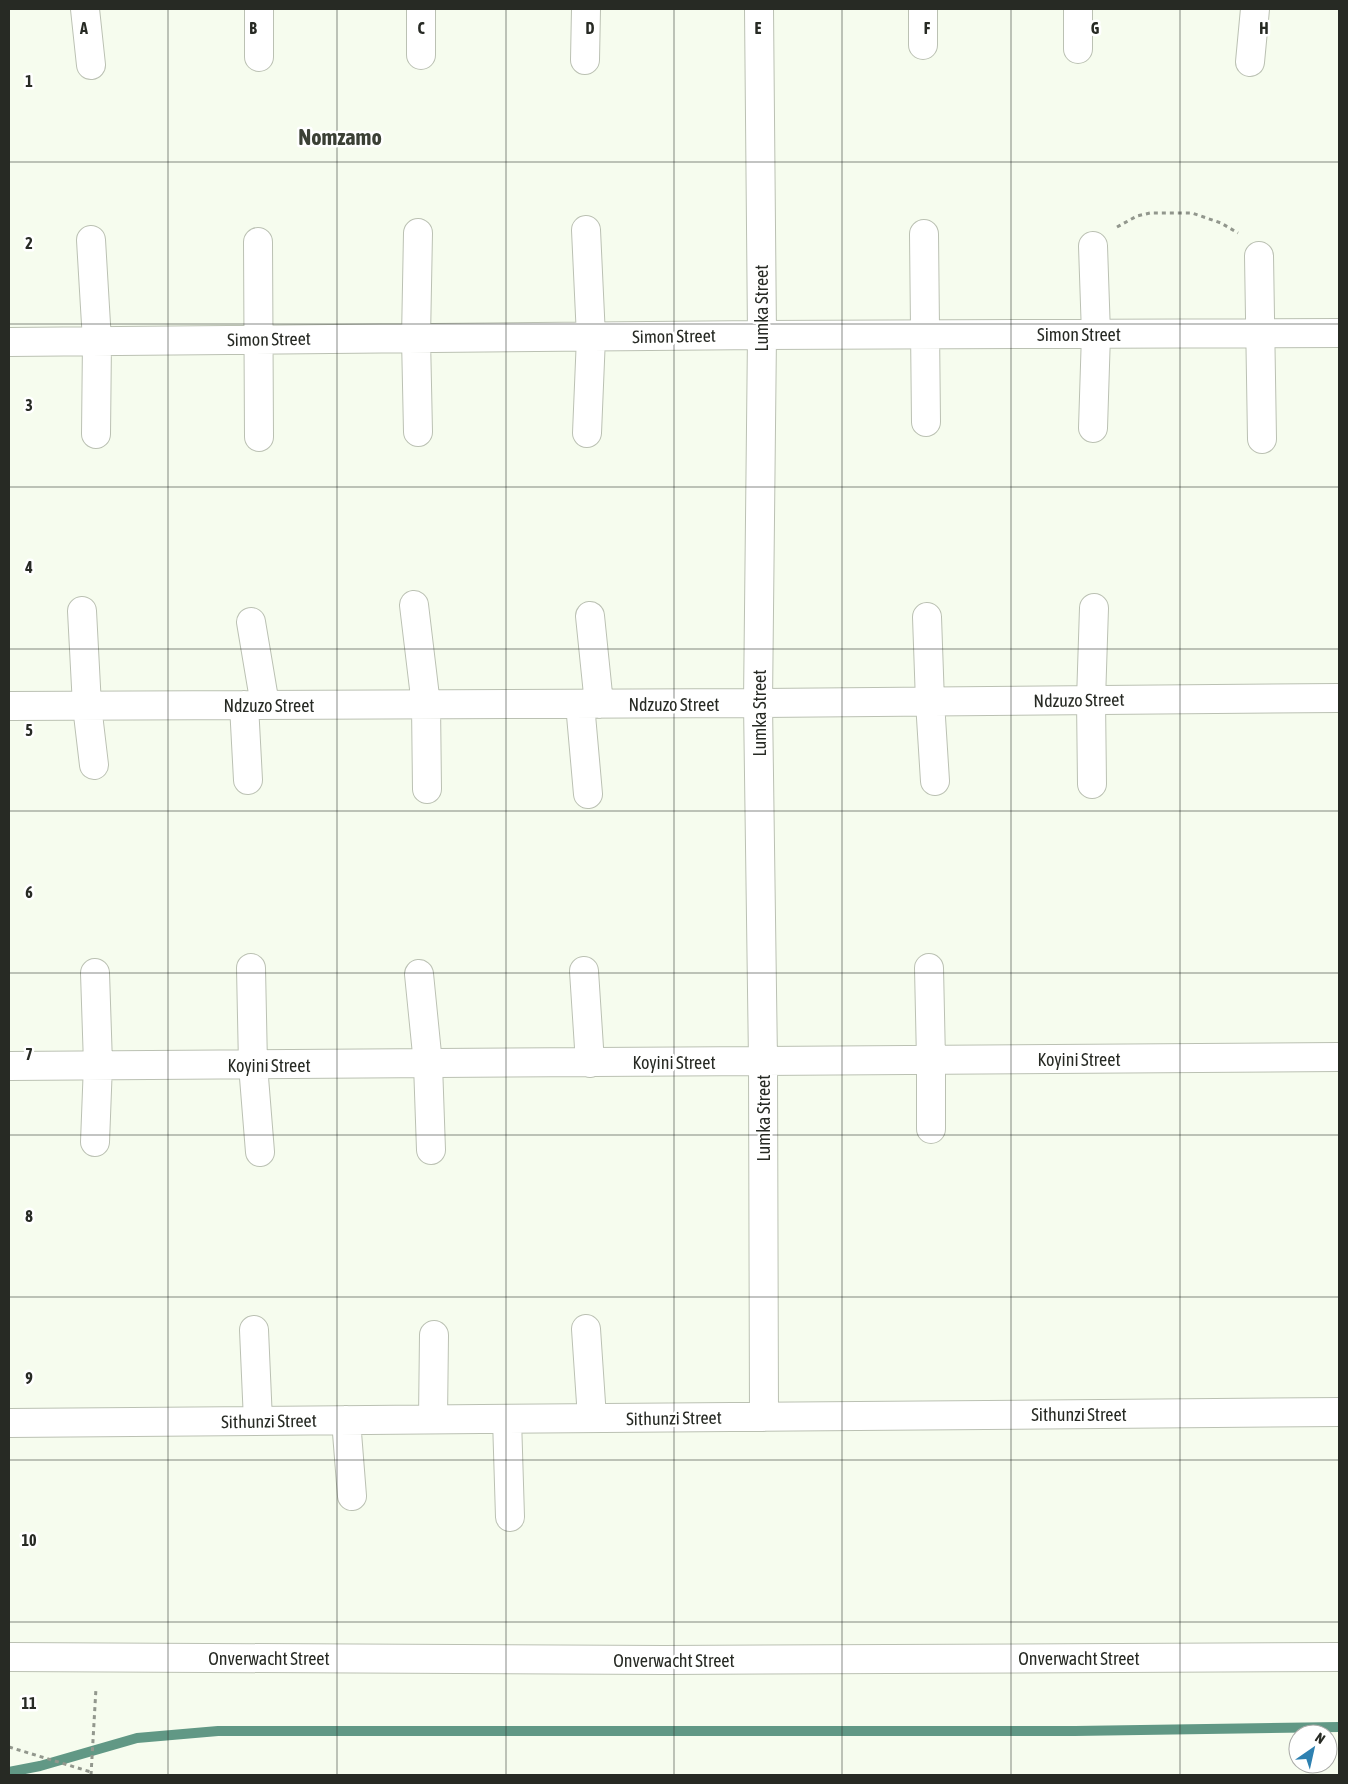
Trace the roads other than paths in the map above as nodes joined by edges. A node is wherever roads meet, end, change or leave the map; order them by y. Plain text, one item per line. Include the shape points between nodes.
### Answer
1 (85, 9) edge
2 (258, 9) edge
3 (421, 9) edge
4 (586, 9) edge
5 (759, 9) edge
6 (923, 9) edge
7 (1078, 9) edge
8 (1255, 9) edge
9 (923, 45) dead end
10 (1078, 49) dead end
11 (421, 55) dead end
12 (259, 58) dead end
13 (585, 60) dead end
14 (1250, 62) dead end
15 (91, 65) dead end
16 (586, 230) dead end
17 (418, 233) dead end
18 (924, 234) dead end
19 (92, 240) dead end
20 (258, 242) dead end
21 (1093, 246) road end
22 (1259, 256) road end
23 (1260, 333) junction
24 (1339, 333) edge
25 (926, 334) junction
26 (1096, 334) junction
27 (762, 335) junction
28 (590, 337) junction
29 (416, 338) junction
30 (258, 339) junction
31 (97, 341) junction
32 (9, 342) edge
33 (926, 422) dead end
34 (1093, 428) dead end
35 (418, 432) dead end
36 (96, 434) dead end
37 (587, 434) dead end
38 (259, 437) dead end
39 (1262, 439) dead end
40 (414, 605) dead end
41 (1094, 608) dead end
42 (82, 611) dead end
43 (590, 616) dead end
44 (927, 617) dead end
45 (251, 622) dead end
46 (1339, 698) edge
47 (1091, 700) junction
48 (930, 702) junction
49 (758, 703) junction
50 (426, 704) junction
51 (590, 704) junction
52 (254, 705) junction
53 (9, 706) edge
54 (87, 706) junction
55 (94, 765) dead end
56 (248, 780) dead end
57 (936, 781) dead end
58 (1092, 784) dead end
59 (427, 789) dead end
60 (588, 794) dead end
61 (251, 968) dead end
62 (929, 968) dead end
63 (584, 970) dead end
64 (95, 973) dead end
65 (419, 974) dead end
66 (1339, 1057) edge
67 (931, 1060) junction
68 (762, 1061) junction
69 (590, 1063) junction
70 (98, 1064) junction
71 (428, 1064) junction
72 (253, 1065) junction
73 (9, 1066) edge
74 (930, 1129) dead end
75 (95, 1142) dead end
76 (431, 1150) dead end
77 (260, 1152) dead end
78 (586, 1329) dead end
79 (254, 1330) dead end
80 (434, 1335) dead end
81 (1339, 1412) edge
82 (764, 1417) junction
83 (592, 1418) junction
84 (433, 1419) junction
85 (507, 1419) junction
86 (346, 1420) junction
87 (258, 1422) junction
88 (9, 1424) edge
89 (352, 1496) dead end
90 (510, 1517) dead end
91 (9, 1657) edge
92 (1339, 1657) edge

1 - 15 street
2 - 12 street
3 - 11 street
4 - 13 street
5 - 27 street, Lumka Street
6 - 9 street
7 - 10 street
8 - 14 street
16 - 28 street
17 - 29 street
18 - 25 street
19 - 31 street
20 - 30 street
21 - 26 street
22 - 23 street
23 - 24 street, Simon Street
23 - 26 street, Simon Street
23 - 39 street
25 - 26 street, Simon Street
25 - 27 street, Simon Street
25 - 33 street
26 - 34 street
27 - 28 street, Simon Street
27 - 49 street, Lumka Street
28 - 29 street, Simon Street
28 - 37 street
29 - 30 street, Simon Street
29 - 35 street
30 - 31 street, Simon Street
30 - 38 street
31 - 32 street, Simon Street
31 - 36 street
40 - 50 street
41 - 47 street
42 - 54 street
43 - 51 street
44 - 48 street
45 - 52 street
46 - 47 street, Ndzuzo Street
47 - 48 street, Ndzuzo Street
47 - 58 street
48 - 49 street, Ndzuzo Street
48 - 57 street
49 - 51 street, Ndzuzo Street
49 - 68 street, Lumka Street
50 - 51 street, Ndzuzo Street
50 - 52 street, Ndzuzo Street
50 - 59 street
51 - 60 street
52 - 54 street, Ndzuzo Street
52 - 56 street
53 - 54 street, Ndzuzo Street
54 - 55 street
61 - 72 street
62 - 67 street
63 - 69 street
64 - 70 street
65 - 71 street
66 - 67 street, Koyini Street
67 - 68 street, Koyini Street
67 - 74 street
68 - 69 street, Koyini Street
68 - 82 street, Lumka Street
69 - 71 street, Koyini Street
70 - 72 street, Koyini Street
70 - 73 street, Koyini Street
70 - 75 street
71 - 72 street, Koyini Street
71 - 76 street
72 - 77 street
78 - 83 street
79 - 87 street
80 - 84 street
81 - 82 street, Sithunzi Street
82 - 83 street, Sithunzi Street
83 - 85 street, Sithunzi Street
84 - 85 street, Sithunzi Street
84 - 86 street, Sithunzi Street
85 - 90 street
86 - 87 street, Sithunzi Street
86 - 89 street
87 - 88 street, Sithunzi Street
91 - 92 street, Onverwacht Street via 674,1660

